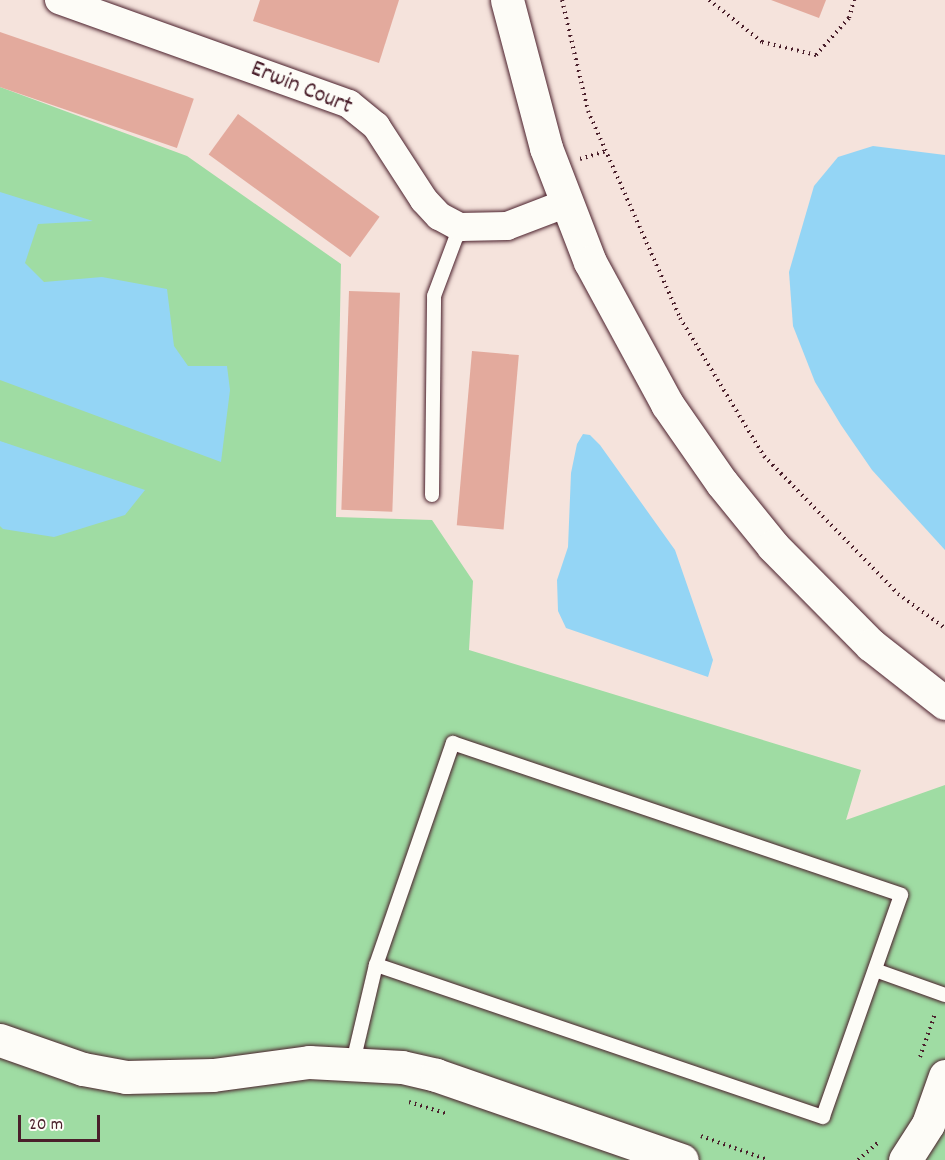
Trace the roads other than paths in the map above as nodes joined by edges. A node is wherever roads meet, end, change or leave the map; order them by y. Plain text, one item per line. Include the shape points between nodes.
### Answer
1 (59, 0) edge
2 (507, 0) edge
3 (567, 203) junction
4 (460, 226) junction
5 (432, 495) dead end
6 (945, 704) edge
7 (376, 965) junction
8 (875, 970) junction
9 (943, 994) edge
10 (0, 1040) edge
11 (353, 1062) junction
12 (932, 1068) edge
13 (690, 1148) edge
14 (905, 1160) edge

1 - 4 street, Erwin Court via 349,104 376,126 424,200 440,216
2 - 3 street via 546,148
3 - 4 street via 507,226
3 - 6 street via 590,262 628,336 667,404 722,483 826,602 871,645
4 - 5 lane via 434,296
7 - 8 lane via 823,1117
7 - 8 lane via 453,743 901,895
7 - 11 lane
8 - 9 lane
10 - 11 street via 83,1069 126,1077 168,1079 309,1062
11 - 13 street via 436,1074
12 - 14 street via 928,1124

